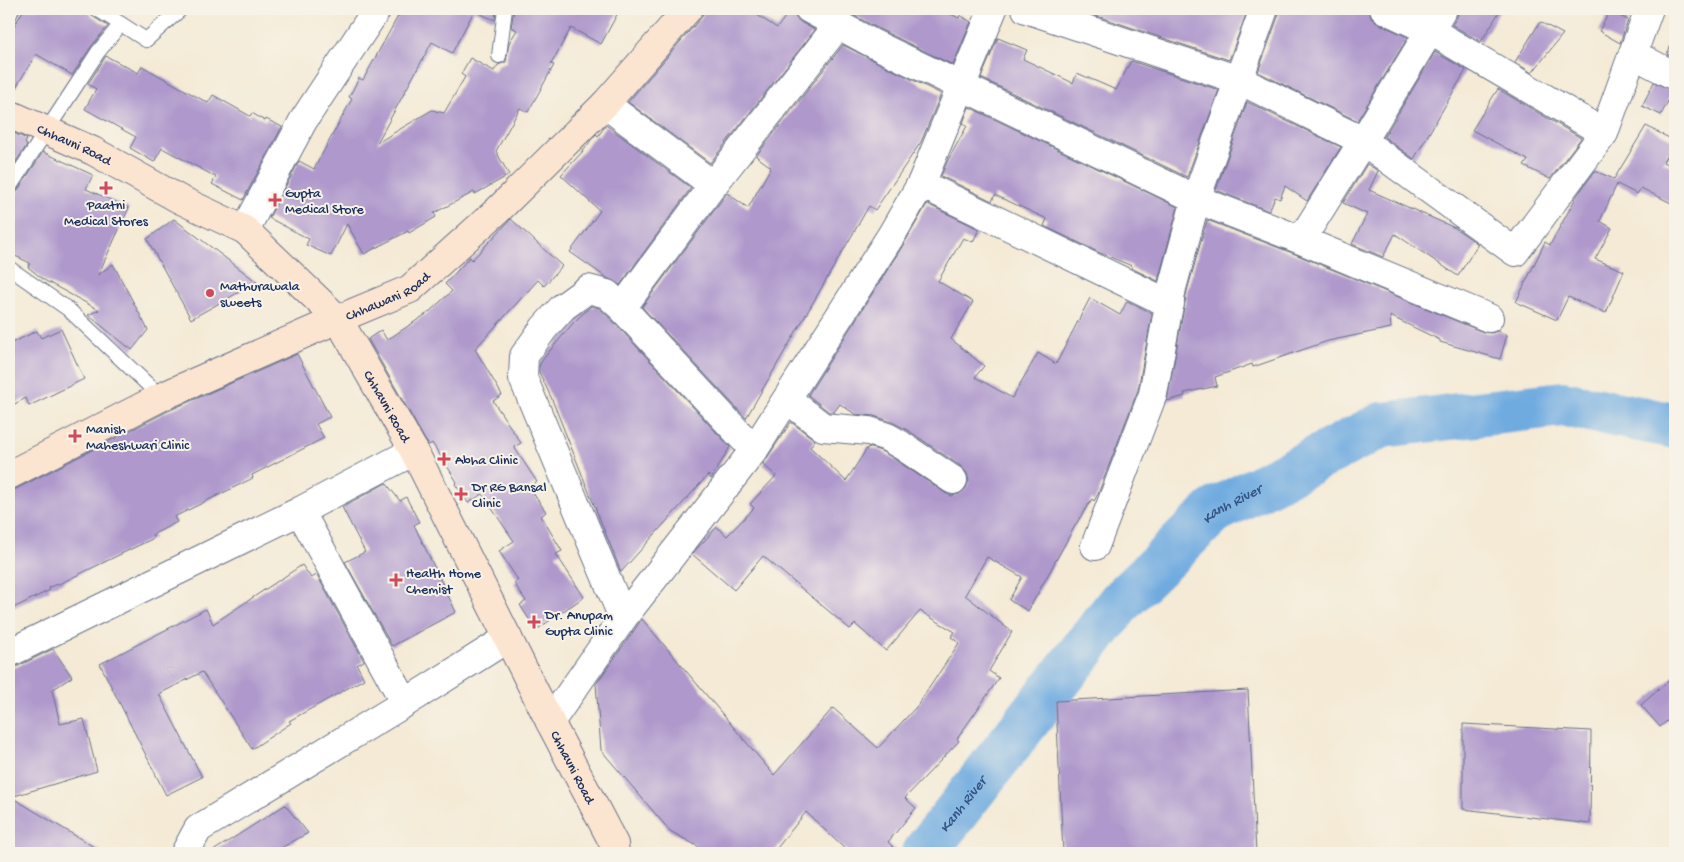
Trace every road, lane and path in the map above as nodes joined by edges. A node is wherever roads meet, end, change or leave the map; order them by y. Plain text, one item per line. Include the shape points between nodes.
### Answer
1 (12, 9) edge
2 (97, 9) edge
3 (181, 9) edge
4 (377, 9) edge
5 (505, 9) edge
6 (688, 9) edge
7 (809, 9) edge
8 (993, 9) edge
9 (1026, 9) edge
10 (1264, 9) edge
11 (1384, 9) edge
12 (1649, 9) edge
13 (9, 16) edge
14 (1437, 20) edge
15 (121, 24) junction
16 (838, 24) junction
17 (1632, 54) junction
18 (499, 56) dead end
19 (1675, 76) edge
20 (1239, 80) junction
21 (960, 85) junction
22 (605, 104) junction
23 (9, 114) edge
24 (46, 130) junction
25 (1604, 133) junction
26 (1363, 141) junction
27 (921, 184) junction
28 (713, 185) junction
29 (9, 188) edge
30 (1196, 199) junction
31 (245, 230) junction
32 (1301, 240) junction
33 (9, 268) edge
34 (1170, 304) junction
35 (622, 308) junction
36 (1489, 318) dead end
37 (338, 319) junction
38 (161, 398) junction
39 (787, 399) junction
40 (754, 450) junction
41 (414, 451) junction
42 (9, 475) edge
43 (953, 480) dead end
44 (300, 511) junction
45 (1095, 546) dead end
46 (623, 618) junction
47 (508, 638) junction
48 (9, 653) edge
49 (405, 703) junction
50 (550, 722) junction
51 (619, 850) edge
52 (185, 853) edge

1 - 13 lane
2 - 15 lane
3 - 15 lane via 146,40
4 - 31 street via 303,121
5 - 18 lane
6 - 22 main road, Chhawani Road
7 - 16 street
8 - 21 street
9 - 20 street
10 - 20 street
11 - 14 street
12 - 17 street
14 - 25 street
14 - 26 street
15 - 24 lane via 98,52
16 - 21 street via 872,44
16 - 28 street
17 - 19 street
17 - 25 street
20 - 26 street
20 - 30 street
21 - 27 street
21 - 30 street
22 - 28 street
22 - 37 main road, Chhawani Road via 498,210 410,289
23 - 24 main road, Chhavni Road
24 - 29 lane
24 - 31 main road, Chhavni Road
25 - 26 street via 1516,252
26 - 32 street
27 - 34 street
27 - 39 street
28 - 35 street
30 - 32 street
30 - 34 street
31 - 37 main road, Chhavni Road
32 - 36 street
33 - 38 lane via 68,309
34 - 45 street via 1153,394
35 - 40 street
35 - 46 street via 607,294 588,289 563,307 544,328 524,356 524,378
37 - 38 main road, Chhawani Road
37 - 41 main road, Chhavni Road
38 - 42 main road, Chhawani Road
39 - 40 street
39 - 43 street via 823,428 869,431 886,437
40 - 46 street
41 - 44 street
41 - 47 main road, Chhavni Road
44 - 48 street
44 - 49 street
46 - 50 street
47 - 49 street
47 - 50 main road, Chhavni Road
49 - 52 street via 198,829
50 - 51 main road, Chhavni Road

